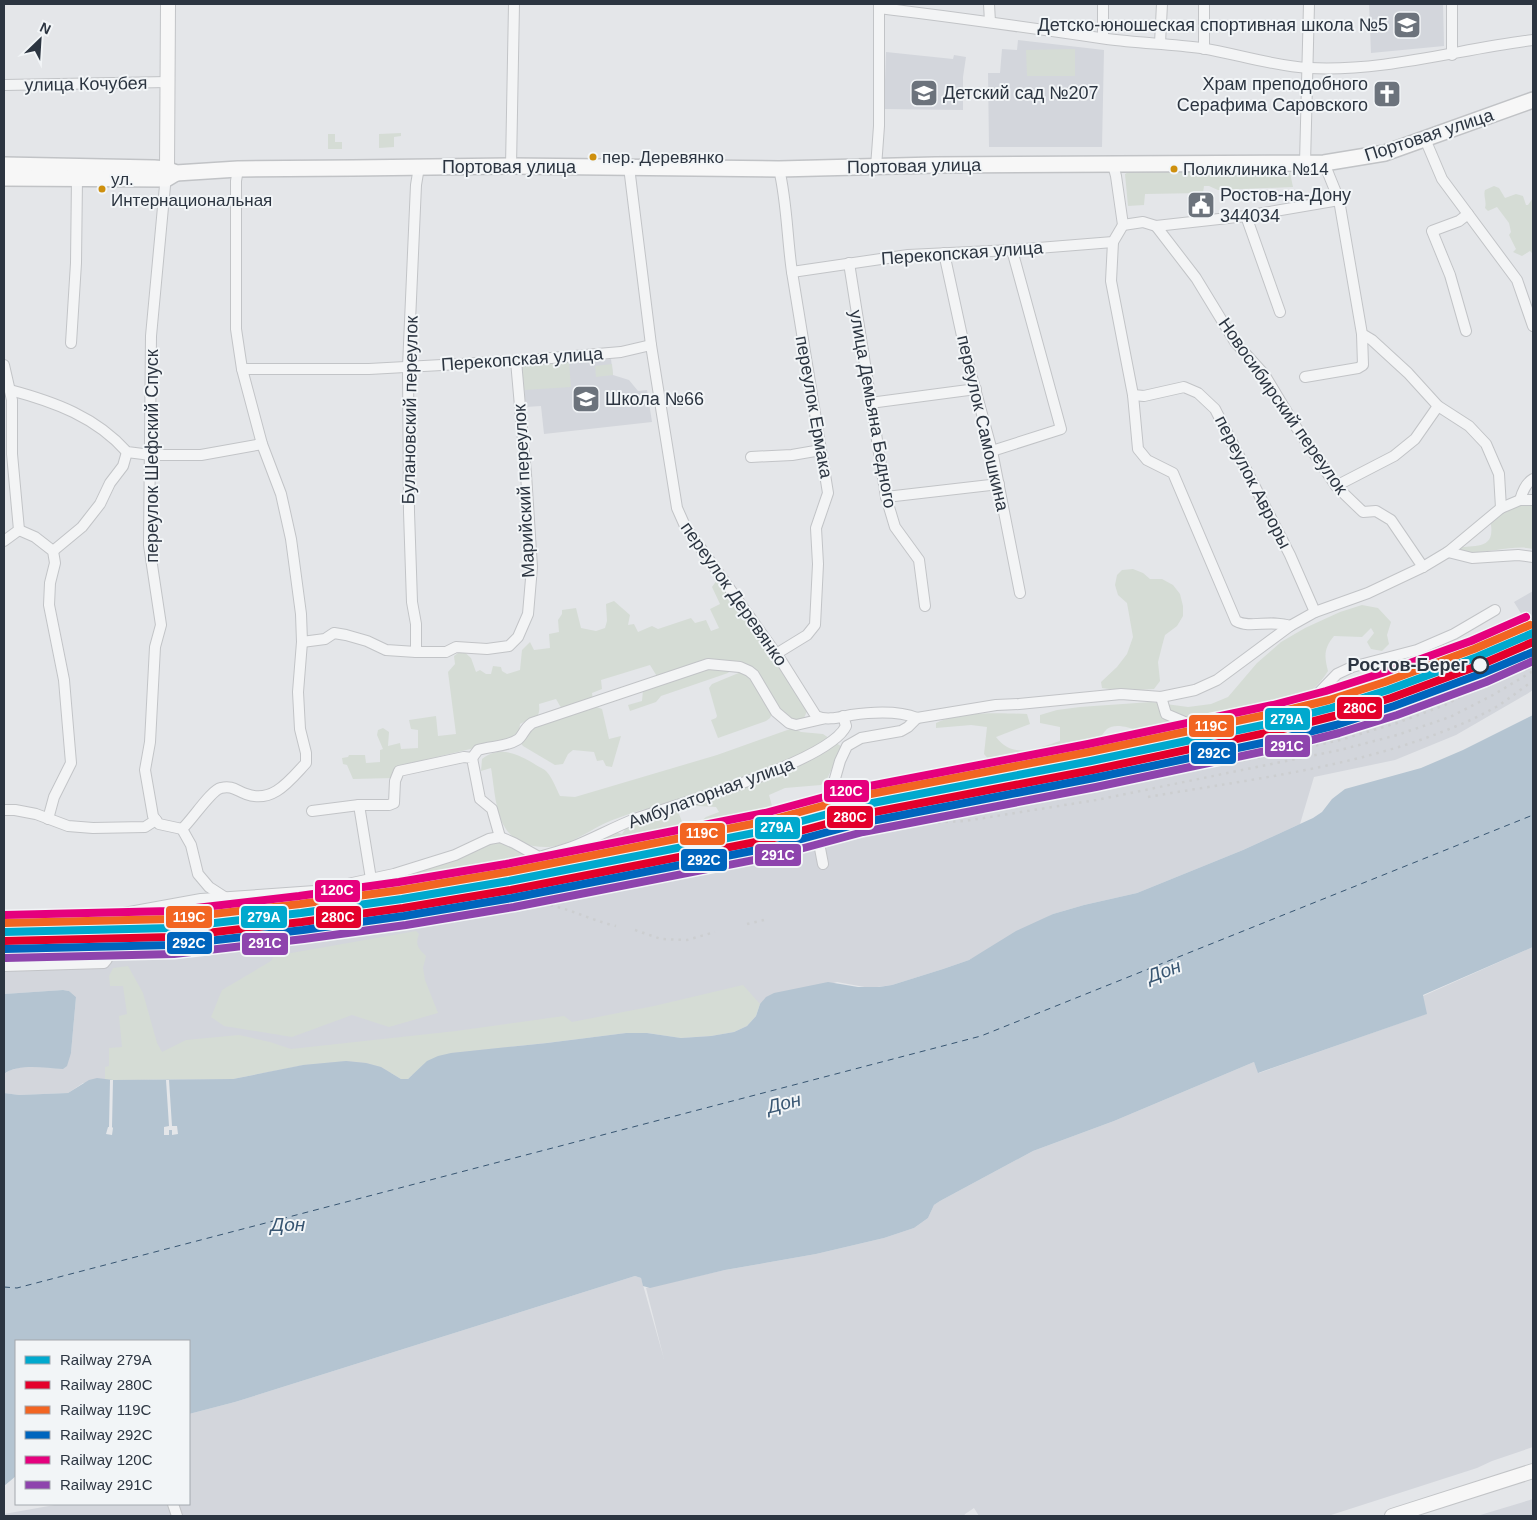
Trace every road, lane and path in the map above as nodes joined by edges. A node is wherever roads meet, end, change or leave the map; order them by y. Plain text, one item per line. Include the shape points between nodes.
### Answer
1 (168, 4) edge
2 (514, 4) edge
3 (989, 4) edge
4 (1103, 4) edge
5 (1162, 4) edge
6 (1204, 4) edge
7 (1308, 4) edge
8 (1452, 4) edge
9 (879, 6) edge
10 (990, 22) junction
11 (1103, 38) junction
12 (1533, 40) edge
13 (1160, 43) junction
14 (1204, 49) junction
15 (1452, 55) junction
16 (1307, 68) junction
17 (168, 82) junction
18 (4, 85) edge
19 (1533, 100) edge
20 (1426, 139) junction
21 (1305, 163) junction
22 (1324, 163) junction
23 (4, 165) edge
24 (1113, 165) junction
25 (511, 166) junction
26 (629, 167) junction
27 (876, 167) junction
28 (419, 168) junction
29 (779, 169) junction
30 (238, 170) junction
31 (169, 174) junction
32 (4, 178) edge
33 (77, 178) junction
34 (1339, 200) junction
35 (1468, 214) junction
36 (1246, 216) junction
37 (1123, 225) junction
38 (1156, 226) junction
39 (1113, 242) junction
40 (1012, 250) junction
41 (944, 253) junction
42 (849, 263) junction
43 (792, 272) junction
44 (1280, 312) dead end
45 (1533, 326) edge
46 (1466, 331) dead end
47 (1362, 334) junction
48 (71, 343) dead end
49 (651, 345) junction
50 (516, 361) junction
51 (4, 365) edge
52 (408, 367) junction
53 (242, 369) junction
54 (1305, 377) dead end
55 (976, 389) junction
56 (10, 390) junction
57 (1133, 395) junction
58 (870, 403) junction
59 (1438, 406) junction
60 (262, 444) junction
61 (821, 450) junction
62 (992, 451) junction
63 (127, 452) junction
64 (151, 455) junction
65 (751, 457) dead end
66 (1533, 479) edge
67 (999, 484) junction
68 (1336, 486) junction
69 (886, 497) junction
70 (1520, 500) junction
71 (1533, 500) edge
72 (1501, 508) junction
73 (19, 530) junction
74 (4, 541) edge
75 (52, 551) junction
76 (1448, 552) junction
77 (1533, 557) edge
78 (1423, 567) junction
79 (1020, 593) dead end
80 (925, 606) dead end
81 (1495, 610) dead end
82 (1315, 612) junction
83 (1290, 626) junction
84 (302, 642) junction
85 (416, 652) junction
86 (776, 654) junction
87 (1161, 698) junction
88 (843, 716) junction
89 (819, 718) junction
90 (917, 718) junction
91 (472, 758) junction
92 (359, 805) junction
93 (4, 810) edge
94 (312, 811) dead end
95 (48, 819) junction
96 (156, 820) junction
97 (182, 829) junction
98 (500, 837) junction
99 (823, 864) dead end
100 (371, 879) junction
101 (226, 898) junction
102 (113, 915) junction
103 (4, 918) edge
104 (4, 966) edge
105 (1533, 1471) edge
106 (1392, 1516) edge

1 - 17 street
2 - 25 street
3 - 10 street
4 - 11 street
5 - 13 street
6 - 14 street
7 - 16 street
8 - 15 street
9 - 10 street
9 - 27 street
10 - 11 street
11 - 13 street
12 - 15 street
13 - 14 street
14 - 16 street
15 - 16 street via 1347,68
16 - 21 street
17 - 18 street, улица Кочубея
17 - 31 street
19 - 20 main road, Портовая улица
20 - 22 main road, Портовая улица via 1385,153
20 - 35 street via 1442,179
21 - 22 main road, Портовая улица
21 - 24 main road, Портовая улица
22 - 34 street
23 - 31 main road, Портовая улица
24 - 27 main road, Портовая улица
24 - 37 street
25 - 26 main road, Портовая улица
25 - 28 main road, Портовая улица
26 - 29 main road, Портовая улица
26 - 49 street, переулок Деревянко
27 - 29 main road, Портовая улица
28 - 30 main road, Портовая улица
28 - 52 street, Булановский переулок
29 - 43 street, переулок Ермака
30 - 31 main road, Портовая улица
30 - 53 street via 236,329
31 - 33 main road, Портовая улица
31 - 64 street, переулок Шефский Спуск via 151,336
32 - 33 main road, Портовая улица
33 - 48 street
34 - 36 street
34 - 47 street
35 - 45 street via 1517,280
35 - 46 street via 1432,231 1450,275
36 - 38 street
36 - 44 street
37 - 38 street via 1143,222
37 - 39 street
38 - 68 street, Новосибирский переулок via 1196,278 1235,342 1264,374
39 - 40 street, Перекопская улица
39 - 57 street via 1111,282
40 - 41 street, Перекопская улица
40 - 62 street via 1061,429
41 - 42 street, Перекопская улица
41 - 55 street, переулок Самошкина
42 - 43 street, Перекопская улица
42 - 58 street, улица Демьяна Бедного
43 - 61 street, переулок Ермака
47 - 54 street via 1363,365
47 - 59 street via 1408,373
49 - 50 street, Перекопская улица via 621,352
49 - 86 street, переулок Деревянко via 677,508 685,526
50 - 52 street, Перекопская улица
50 - 85 street, Марийский переулок via 532,567 528,614 518,637 509,646
51 - 56 street
52 - 53 street, Перекопская улица
52 - 85 street, Булановский переулок via 409,512
53 - 60 street
55 - 58 street
55 - 62 street, переулок Самошкина
56 - 63 street via 85,418 113,436
56 - 73 street
57 - 82 street, переулок Авроры via 1144,396 1184,387 1198,393 1215,409 1290,555
57 - 83 street via 1138,449 1147,460 1173,473 1236,621 1242,625 1280,622
58 - 69 street, улица Демьяна Бедного
59 - 68 street via 1416,439 1394,456
59 - 72 street via 1469,426 1486,444 1499,474
60 - 64 street via 201,455
60 - 84 street via 281,494 292,539
61 - 65 street via 792,456
61 - 86 street, переулок Ермака via 828,493 816,528 815,625 807,635
62 - 67 street, переулок Самошкина
63 - 64 street
63 - 75 street via 123,466 100,504 82,527
64 - 96 street, переулок Шефский Спуск via 149,544 161,625 155,647 150,742 145,770
66 - 70 street
67 - 69 street
67 - 79 street, переулок Самошкина
68 - 78 street, Новосибирский переулок via 1363,512 1376,511 1391,520
69 - 80 street, улица Демьяна Бедного via 895,527 919,560
70 - 71 street
70 - 72 street
72 - 76 street
73 - 74 street
73 - 75 street via 35,537
75 - 95 street via 55,563 50,583 50,605 64,680 71,763
76 - 77 street via 1472,558
76 - 78 street
78 - 82 street via 1368,593
81 - 87 street via 1454,634 1417,650 1337,674 1308,704 1194,726 1166,714
82 - 83 street
83 - 87 street via 1216,680 1195,690
84 - 85 street via 325,640 334,633 367,641 386,650
84 - 97 street via 298,692 306,762 282,788 264,797 247,795 233,787 220,788
86 - 89 street, переулок Деревянко
87 - 90 street via 1121,694 996,704
88 - 89 street
88 - 90 street via 895,713
88 - 98 street, Амбулаторная улица via 846,726 842,734 802,759 633,820 572,846 539,857
89 - 91 street via 796,725 789,723 776,712 749,671 708,664 532,723 524,728 515,742 478,750
90 - 99 street via 900,731 861,738 847,746 818,838
91 - 92 street via 399,770 394,803
91 - 98 street via 480,799 492,809
92 - 94 street
92 - 100 street
93 - 95 street
95 - 96 street via 68,826 93,828 145,827
96 - 97 street via 158,824
97 - 101 street via 191,845 198,874 209,887
98 - 100 street via 456,855
100 - 101 street via 315,891
101 - 102 street via 201,899
102 - 103 street
102 - 104 street via 111,950 104,964
105 - 106 street

